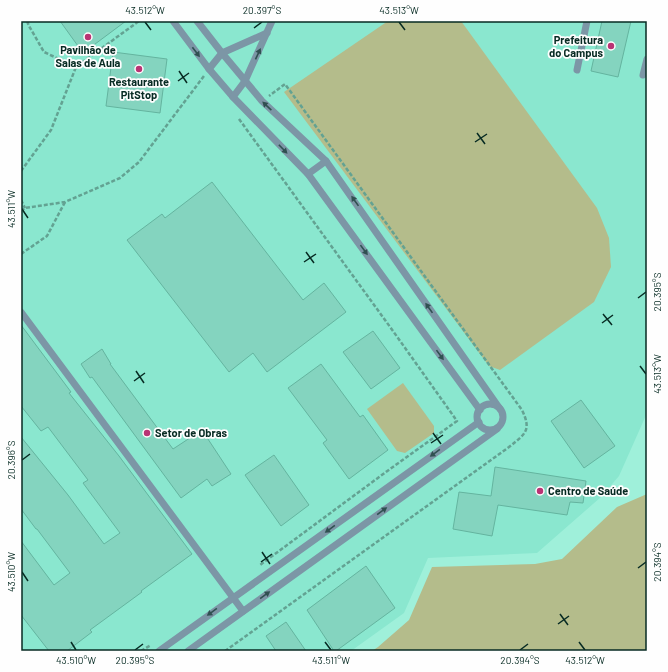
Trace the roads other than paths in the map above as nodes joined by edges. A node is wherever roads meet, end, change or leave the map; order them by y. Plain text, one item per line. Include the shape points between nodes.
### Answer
1 (173, 21) edge
2 (197, 21) edge
3 (272, 21) edge
4 (587, 21) edge
5 (267, 33) junction
6 (222, 53) junction
7 (647, 59) edge
8 (209, 69) junction
9 (576, 70) dead end
10 (643, 74) dead end
11 (245, 81) junction
12 (233, 98) junction
13 (326, 161) junction
14 (308, 174) junction
15 (21, 312) edge
16 (500, 409) junction
17 (480, 410) junction
18 (478, 422) junction
19 (497, 429) junction
20 (233, 598) junction
21 (243, 611) junction
22 (159, 651) edge
23 (188, 651) edge

1 -> 8 lane
2 - 6 lane
3 - 5 lane
4 - 9 lane
5 - 6 lane
11 -> 5 lane
6 - 8 lane
6 - 11 lane
7 - 10 lane
8 - 12 lane
11 - 12 lane
13 -> 11 lane via 262,101
12 -> 14 lane
13 - 14 lane
16 -> 13 lane
14 -> 17 lane
15 - 20 lane
16 - 17 lane via 488,405
16 - 19 lane via 503,419
17 - 18 lane
18 - 19 lane via 488,430
18 -> 20 lane
21 -> 19 lane
20 - 21 lane
20 -> 22 lane
21 - 23 lane

